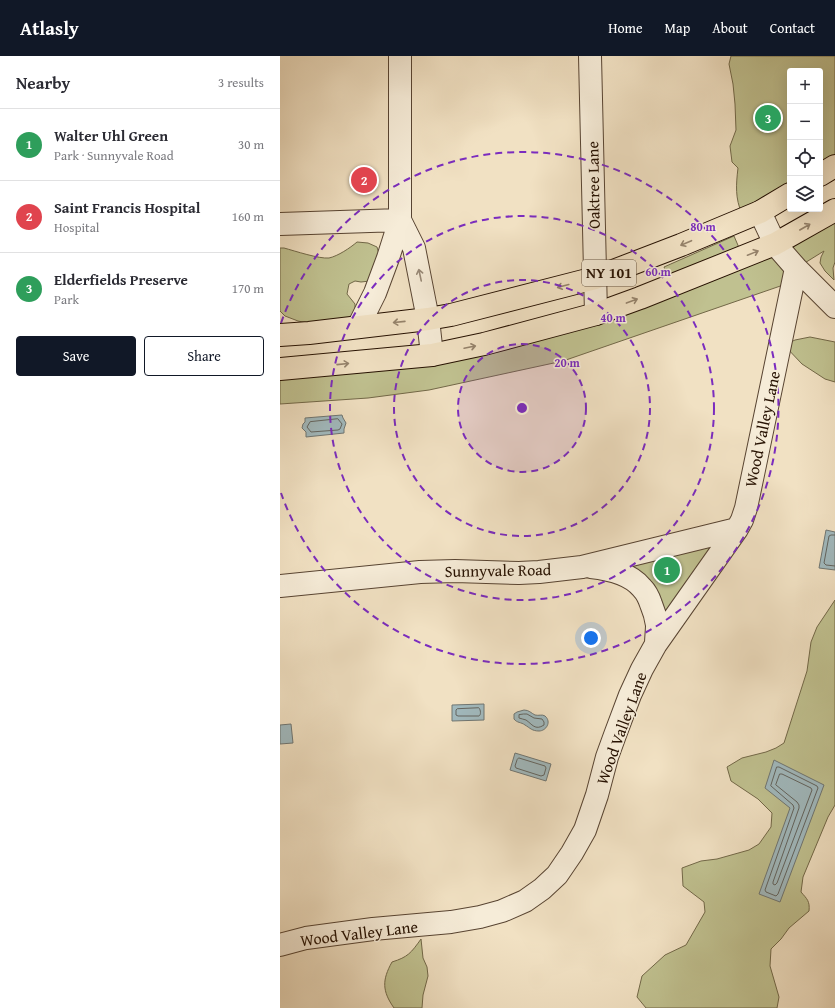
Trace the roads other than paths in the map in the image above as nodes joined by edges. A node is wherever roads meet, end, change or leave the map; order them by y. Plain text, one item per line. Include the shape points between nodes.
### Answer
1 (400, 56) edge
2 (590, 56) edge
3 (835, 166) edge
4 (823, 173) edge
5 (787, 196) edge
6 (835, 210) edge
7 (760, 212) junction
8 (400, 220) junction
9 (280, 224) edge
10 (775, 244) junction
11 (796, 268) junction
12 (595, 278) junction
13 (835, 307) edge
14 (596, 314) junction
15 (428, 319) junction
16 (358, 327) junction
17 (280, 335) edge
18 (432, 355) junction
19 (280, 370) edge
20 (736, 529) junction
21 (582, 567) junction
22 (280, 586) edge
23 (656, 644) junction
24 (280, 945) edge

1 - 8 street
2 - 12 street, Oaktree Lane
3 - 4 main road
5 - 7 main road, NY 101
10 -> 6 main road, NY 101
7 - 10 street
7 -> 12 main road, NY 101
8 - 9 street
15 -> 8 street via 414,248
8 - 16 street via 375,293
10 - 11 street
14 -> 10 main road, NY 101
11 - 13 street
11 - 20 street, Wood Valley Lane via 746,508
12 - 14 street, Oaktree Lane
12 -> 15 main road, NY 101
18 -> 14 main road, NY 101
15 -> 16 main road, NY 101
15 - 18 street
16 - 17 main road, NY 101
19 -> 18 main road, NY 101
20 - 21 street, Sunnyvale Road
20 - 23 street, Wood Valley Lane
21 - 22 street, Sunnyvale Road via 519,573 455,570 420,572
21 - 23 street via 623,574 643,588 654,612 657,626
23 - 24 street, Wood Valley Lane via 630,695 584,830 557,875 542,888 525,901 480,917 306,938

